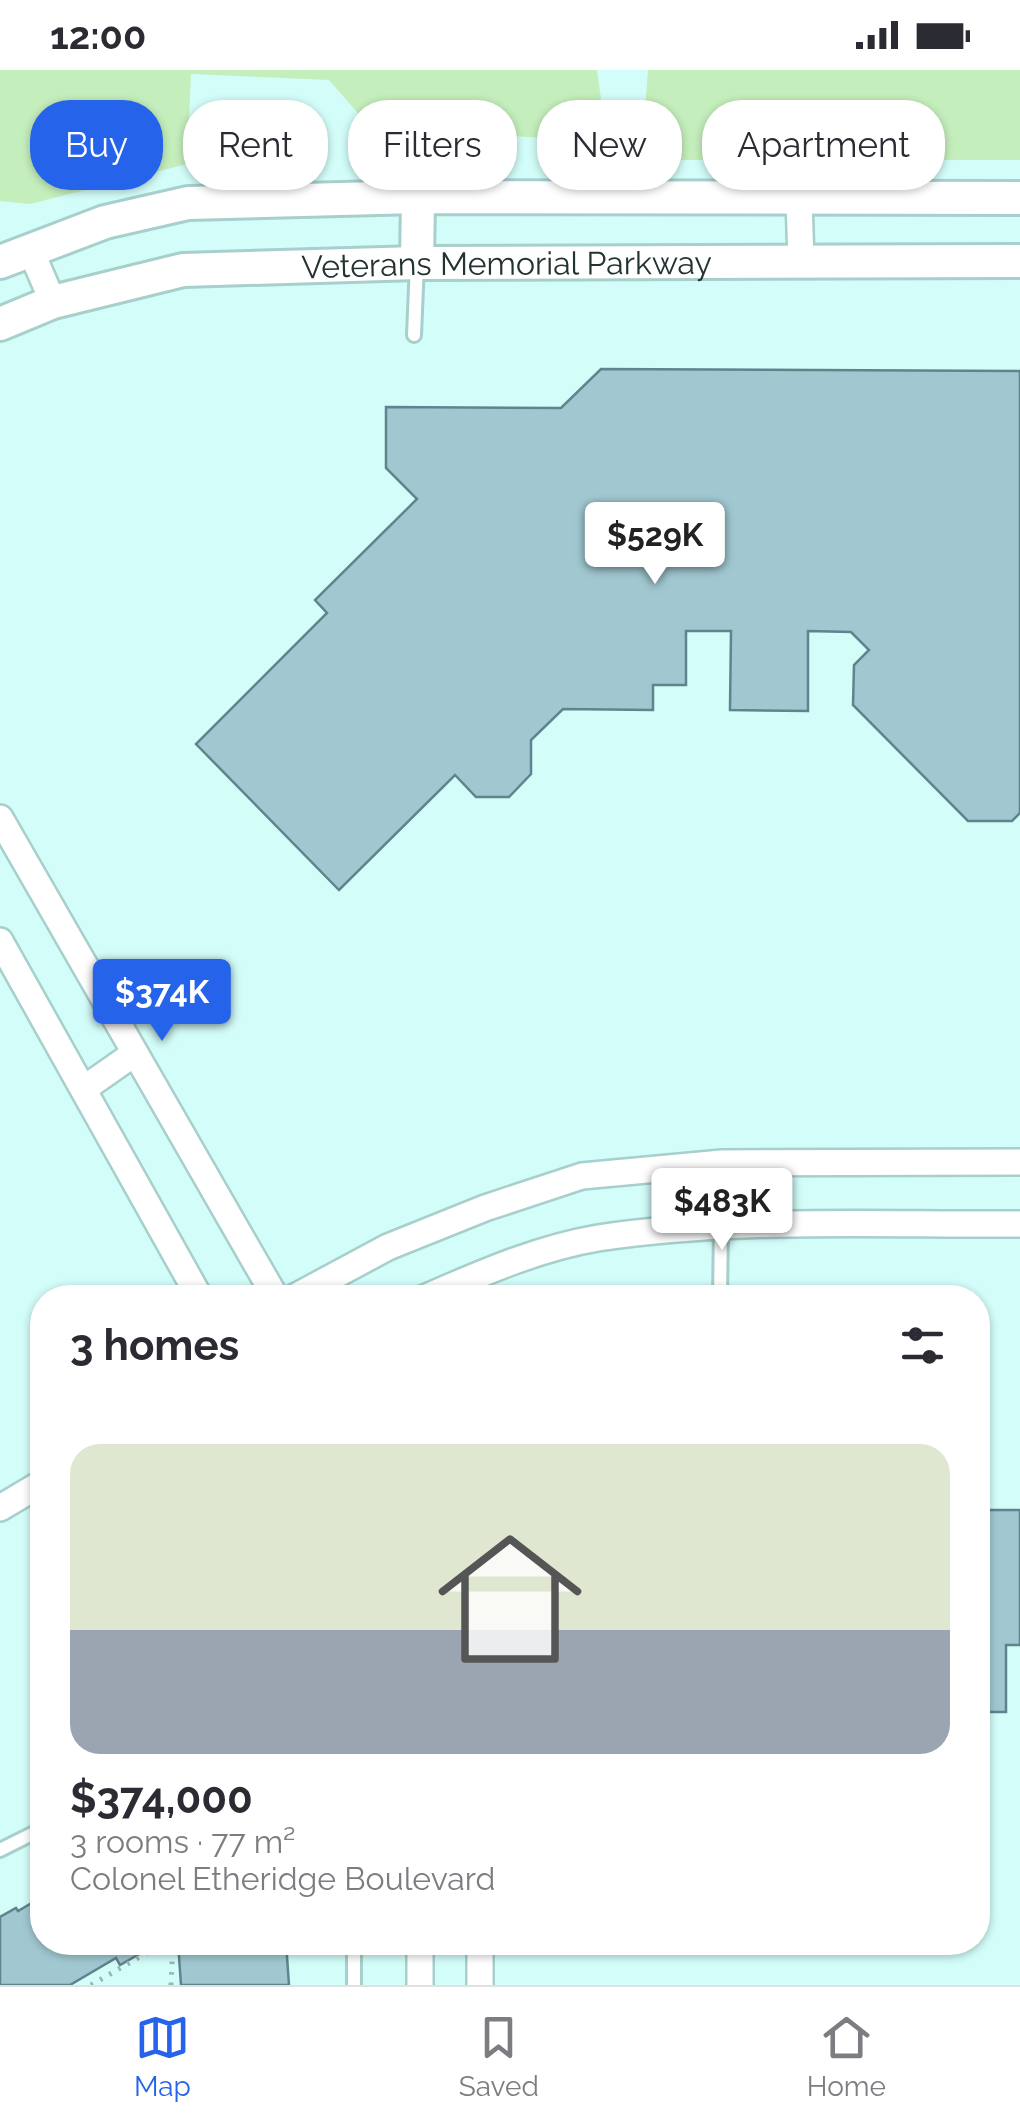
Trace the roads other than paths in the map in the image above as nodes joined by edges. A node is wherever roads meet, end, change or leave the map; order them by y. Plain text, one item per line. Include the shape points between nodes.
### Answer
1 (418, 197) junction
2 (799, 198) junction
3 (1020, 198) edge
4 (15, 256) edge
5 (1020, 260) edge
6 (801, 262) junction
7 (417, 263) junction
8 (53, 302) junction
9 (0, 324) edge
10 (414, 335) dead end
11 (0, 818) edge
12 (0, 941) edge
13 (135, 1054) junction
14 (85, 1088) junction
15 (1020, 1162) edge
16 (715, 1164) junction
17 (1020, 1224) edge
18 (721, 1226) junction
19 (193, 1285) edge
20 (268, 1285) edge
21 (318, 1285) edge
22 (470, 1285) edge
23 (720, 1285) edge
24 (30, 1490) edge
25 (0, 1508) edge
26 (30, 1835) edge
27 (0, 1850) edge
28 (354, 1955) edge
29 (420, 1955) edge
30 (480, 1955) edge
31 (354, 1985) edge
32 (420, 1985) edge
33 (480, 1985) edge

1 - 2 street, Veterans Memorial Parkway
1 - 4 street, Veterans Memorial Parkway via 188,202 104,222
1 - 7 street
2 - 3 street, Veterans Memorial Parkway
2 - 6 street
4 - 8 street
5 - 6 street, Veterans Memorial Parkway
6 - 7 street, Veterans Memorial Parkway
7 - 8 street, Veterans Memorial Parkway via 183,270
7 - 10 lane
8 - 9 street, Veterans Memorial Parkway
11 - 13 street
12 - 14 street
13 - 14 street
13 - 20 street
14 - 19 street
15 - 16 street
16 - 18 street
16 - 21 street via 582,1176 388,1247
17 - 18 street
18 - 22 street via 595,1239 500,1266
18 - 23 lane
24 - 25 street
26 - 27 lane
28 - 31 lane
29 - 32 street
30 - 33 street

